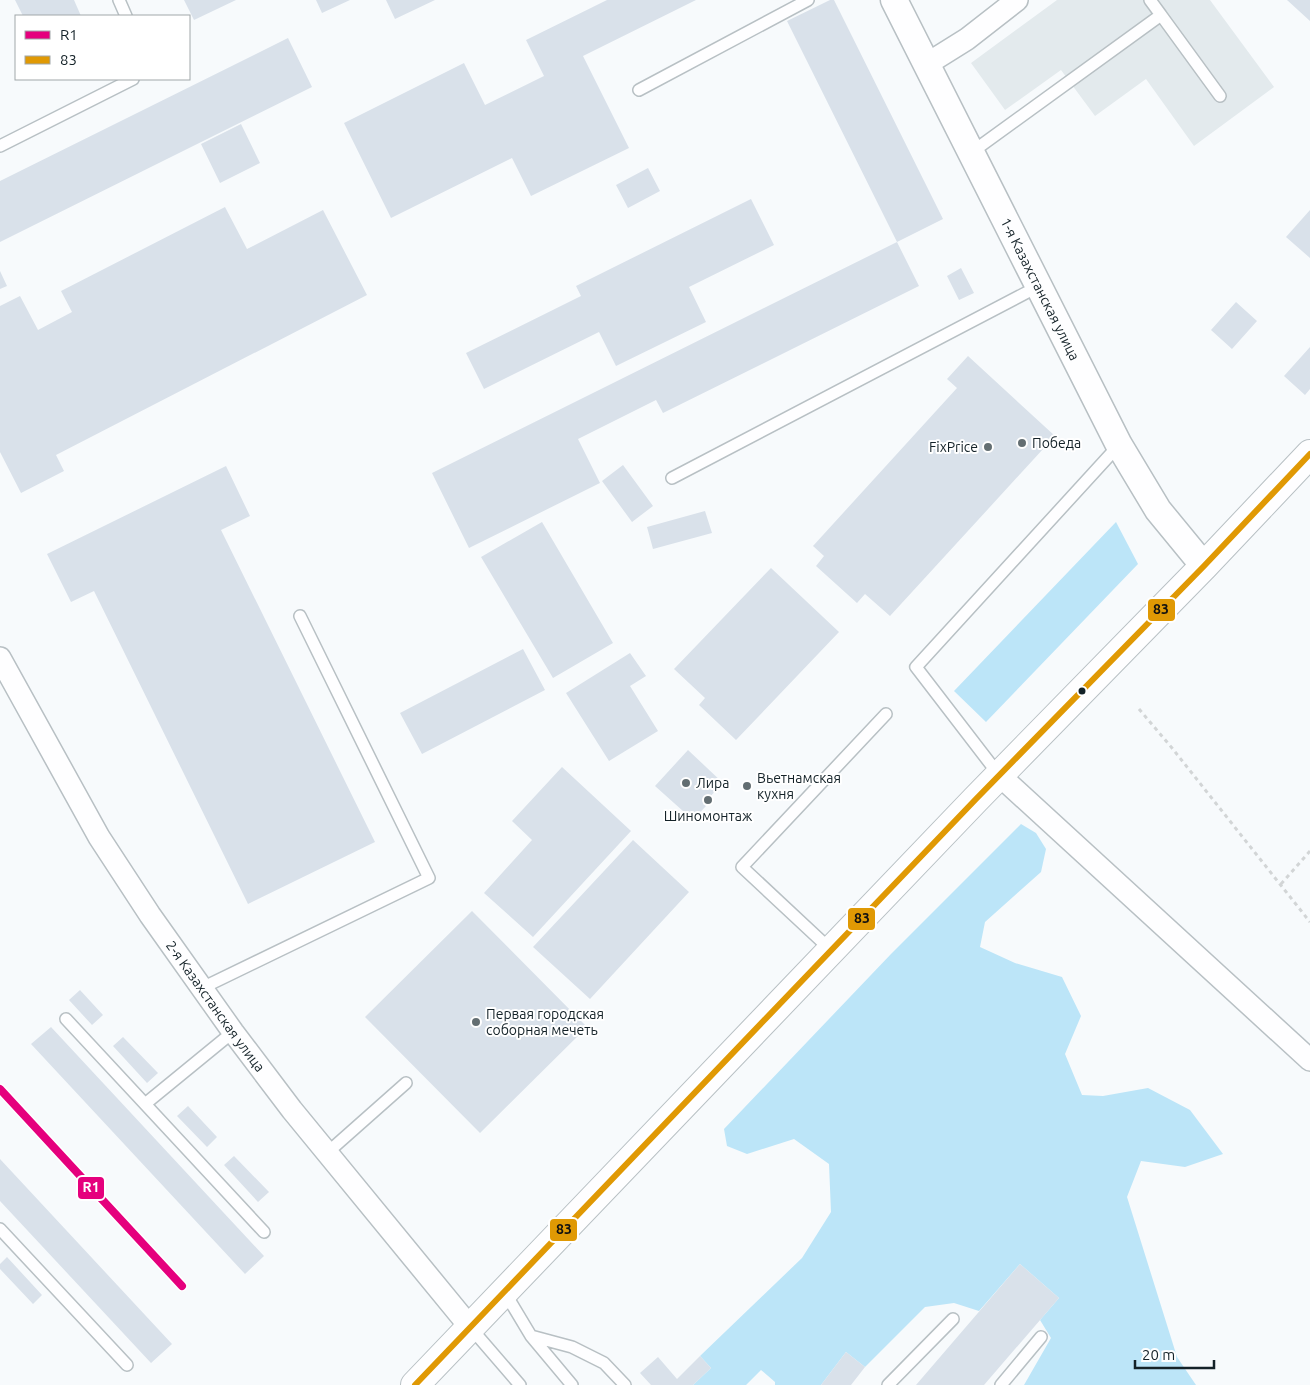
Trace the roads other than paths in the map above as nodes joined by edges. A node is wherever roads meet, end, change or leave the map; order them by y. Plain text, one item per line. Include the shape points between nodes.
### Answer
1 (119, 0) edge
2 (808, 0) edge
3 (894, 0) edge
4 (1017, 0) edge
5 (1150, 0) edge
6 (126, 15) edge
7 (1161, 15) junction
8 (926, 64) junction
9 (131, 80) edge
10 (639, 90) dead end
11 (1220, 96) dead end
12 (0, 146) edge
13 (972, 152) junction
14 (1038, 286) junction
15 (1119, 445) junction
16 (1310, 454) edge
17 (672, 478) dead end
18 (1204, 566) junction
19 (300, 616) dead end
20 (0, 658) edge
21 (886, 714) dead end
22 (999, 775) junction
23 (832, 951) junction
24 (202, 988) junction
25 (66, 1020) dead end
26 (233, 1032) junction
27 (1310, 1060) edge
28 (406, 1083) dead end
29 (145, 1104) junction
30 (327, 1153) junction
31 (0, 1229) edge
32 (264, 1232) dead end
33 (504, 1292) junction
34 (953, 1319) dead end
35 (470, 1327) junction
36 (531, 1336) junction
37 (1041, 1337) dead end
38 (127, 1365) dead end
39 (415, 1385) edge
40 (520, 1385) edge
41 (572, 1385) edge
42 (625, 1385) edge
43 (888, 1385) edge
44 (1001, 1385) edge

1 - 6 lane
2 - 10 lane
3 - 8 street, 1-я Казахстанская улица
4 - 8 street via 967,39
5 - 7 lane
7 - 11 lane
7 - 13 lane
8 - 13 street, 1-я Казахстанская улица
9 - 12 lane
13 - 14 street, 1-я Казахстанская улица
14 - 15 street, 1-я Казахстанская улица
14 - 17 lane
15 - 18 street, 1-я Казахстанская улица via 1158,510
15 - 22 lane via 916,667
16 - 18 main road
18 - 22 main road
19 - 24 lane via 429,878
20 - 24 street, 2-я Казахстанская улица via 99,837
21 - 23 lane via 742,867
22 - 23 main road
22 - 27 street
23 - 33 main road
24 - 26 street, 2-я Казахстанская улица
25 - 29 lane
26 - 29 lane
26 - 30 street, 2-я Казахстанская улица
28 - 30 lane
29 - 32 lane
30 - 35 street, 2-я Казахстанская улица
31 - 38 lane
33 - 35 main road
33 - 36 lane
34 - 43 lane
35 - 39 main road
35 - 40 lane
36 - 41 lane
36 - 42 lane via 572,1347 604,1363
37 - 44 lane

